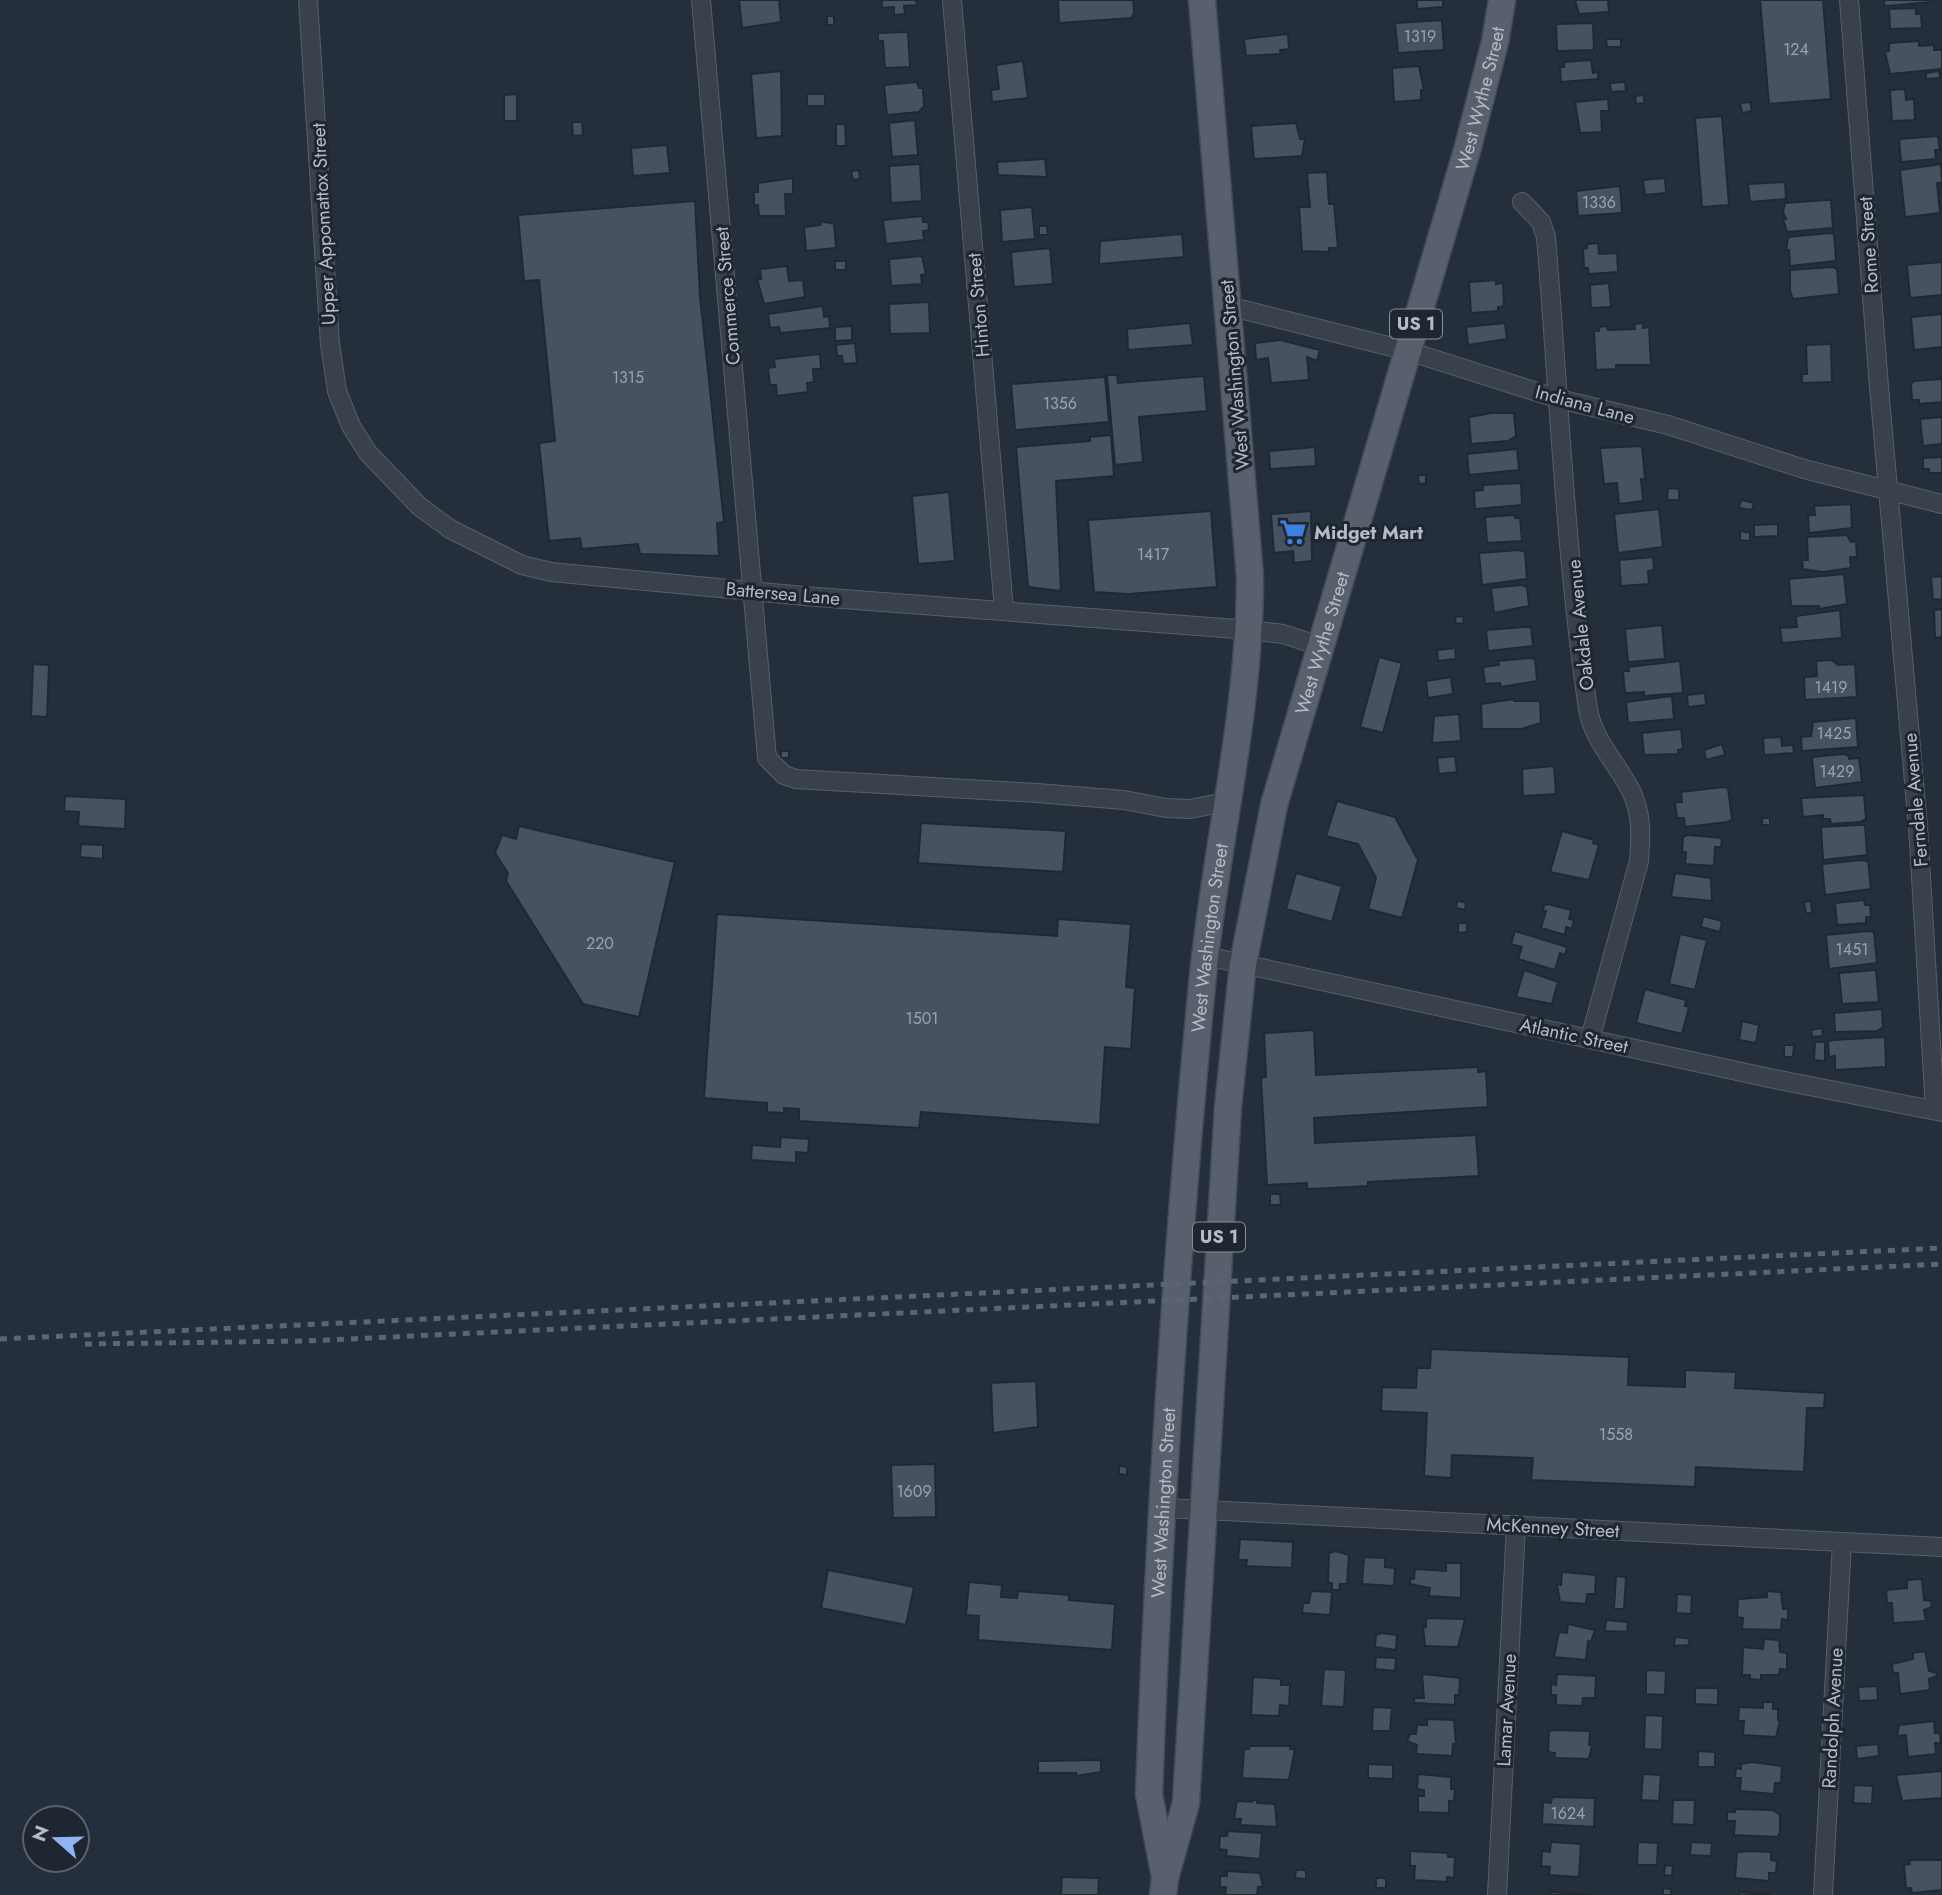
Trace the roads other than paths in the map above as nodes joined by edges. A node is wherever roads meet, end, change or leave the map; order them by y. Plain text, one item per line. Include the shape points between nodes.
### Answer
1 (308, 0) edge
2 (701, 0) edge
3 (952, 0) edge
4 (1202, 0) edge
5 (1502, 0) edge
6 (1849, 0) edge
7 (1521, 202) dead end
8 (1228, 306) junction
9 (1408, 351) junction
10 (1559, 399) junction
11 (361, 443) joint
12 (1888, 490) junction
13 (1942, 504) edge
14 (755, 591) junction
15 (1004, 610) junction
16 (1250, 630) junction
17 (1320, 646) junction
18 (1230, 801) junction
19 (1206, 956) junction
20 (1243, 964) junction
21 (1590, 1039) junction
22 (1938, 1111) edge
23 (1165, 1508) junction
24 (1202, 1510) junction
25 (1516, 1525) junction
26 (1842, 1542) junction
27 (1942, 1547) edge
28 (1164, 1886) edge
29 (1497, 1895) edge
30 (1823, 1895) edge

1 - 11 street, Upper Appomattox Street via 330,344 337,391
2 - 14 street, Commerce Street
3 - 15 street, Hinton Street
4 - 8 main road, West Washington Street / US 1
5 - 9 main road, West Wythe Street / US 1 via 1468,147
6 - 12 street, Rome Street
7 - 10 street, Oakdale Avenue via 1541,222 1546,237
8 - 9 street, Indiana Lane
8 - 16 main road, West Washington Street / US 1 via 1250,577
9 - 10 street, Indiana Lane
9 - 17 main road, West Wythe Street / US 1
10 - 12 street, Indiana Lane via 1668,425 1804,469
10 - 21 street, Oakdale Avenue via 1588,709 1598,736 1632,793 1642,838
11 - 14 street, Battersea Lane via 419,506 484,549 522,565 551,572
12 - 13 street, Indiana Lane
12 - 22 street, Ferndale Avenue
14 - 15 street, Battersea Lane
14 - 18 street, Commerce Street via 764,748 784,775 1124,800 1166,808 1190,809
15 - 16 street, Battersea Lane
16 - 17 street, Battersea Lane
16 - 18 main road, West Washington Street / US 1
17 - 20 main road, West Wythe Street / US 1 via 1274,805
18 - 19 main road, West Washington Street / US 1
19 - 20 street, Atlantic Street
19 - 23 main road, West Washington Street / US 1 via 1185,1177
20 - 21 street, Atlantic Street
20 - 24 main road, West Washington Street / US 1 via 1228,1107
21 - 22 street, Atlantic Street
23 - 24 street, McKenney Street
23 - 28 main road, West Washington Street / US 1 via 1149,1794
24 - 25 street, McKenney Street
24 - 28 main road, West Washington Street / US 1 via 1186,1803
25 - 26 street, McKenney Street
25 - 29 street, Lamar Avenue
26 - 27 street, McKenney Street
26 - 30 street, Randolph Avenue

